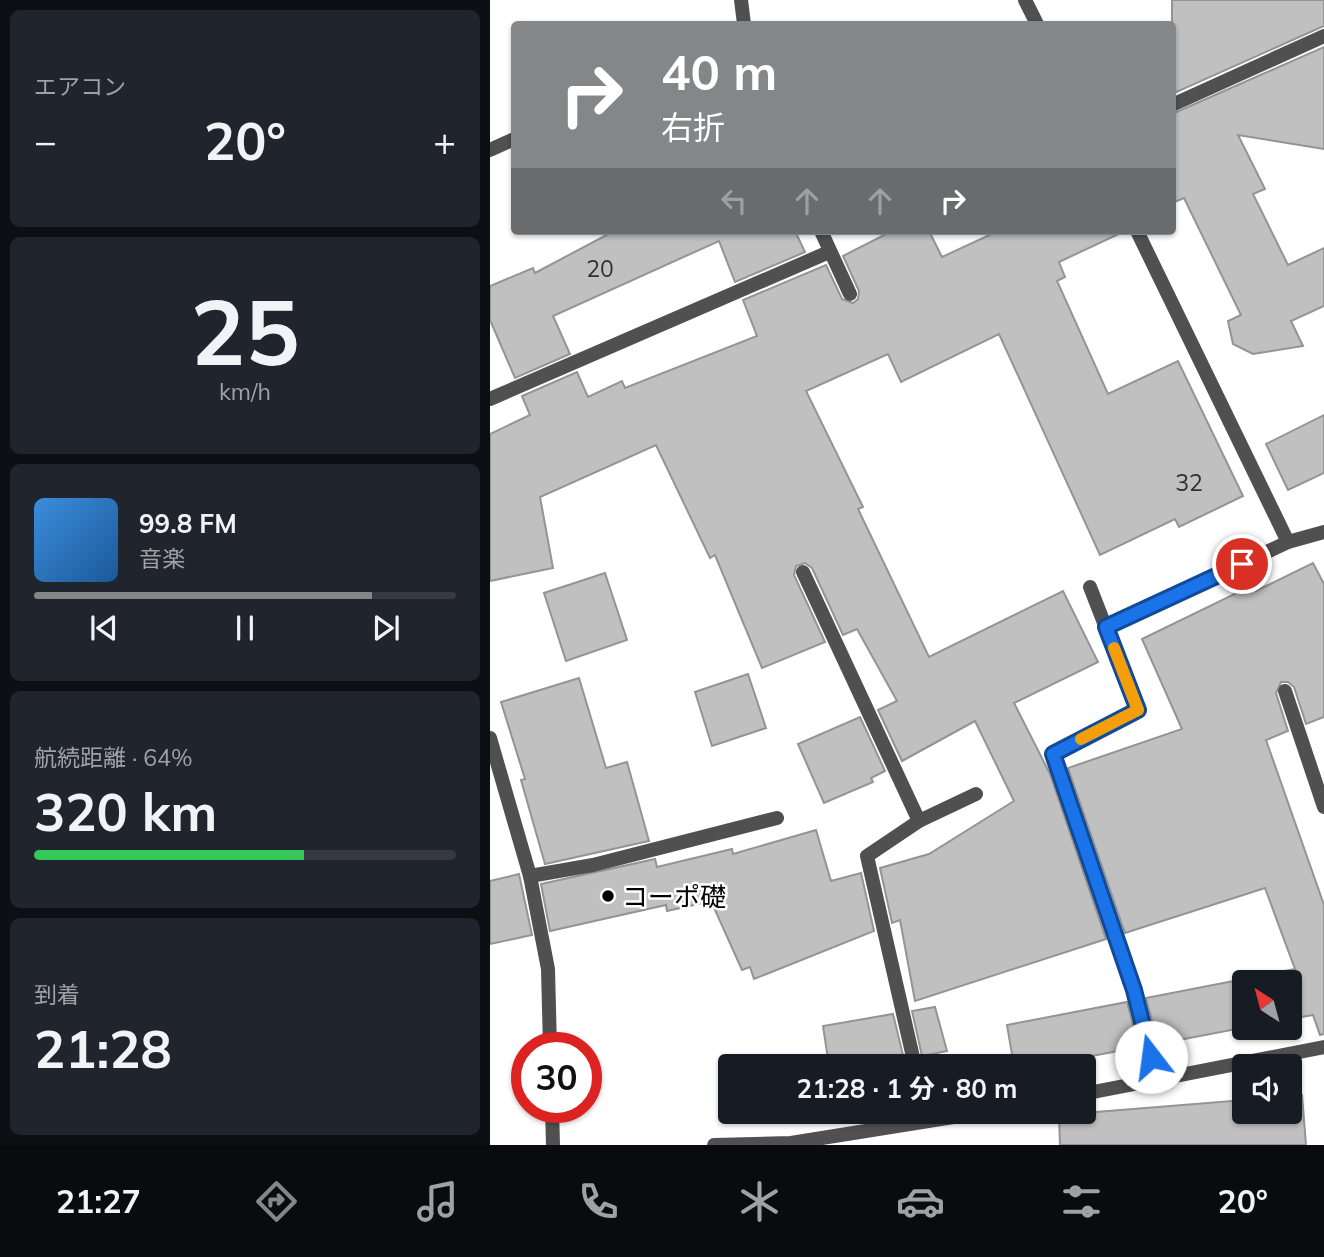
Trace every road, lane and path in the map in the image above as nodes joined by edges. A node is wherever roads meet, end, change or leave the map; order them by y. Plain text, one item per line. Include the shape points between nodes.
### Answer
1 (741, 0) edge
2 (1025, 0) edge
3 (744, 21) edge
4 (1036, 21) edge
5 (1324, 36) edge
6 (1176, 103) edge
7 (511, 140) edge
8 (490, 149) edge
9 (823, 235) edge
10 (1139, 235) edge
11 (829, 252) junction
12 (850, 294) dead end
13 (490, 399) edge
14 (1324, 532) edge
15 (1288, 542) junction
16 (803, 572) dead end
17 (1090, 587) dead end
18 (1106, 627) junction
19 (1285, 691) dead end
20 (490, 738) edge
21 (976, 794) dead end
22 (1324, 807) edge
23 (777, 818) dead end
24 (919, 821) junction
25 (530, 876) junction
26 (550, 1032) edge
27 (1324, 1047) edge
28 (912, 1054) edge
29 (1157, 1079) junction
30 (1096, 1091) edge
31 (552, 1123) edge
32 (892, 1124) edge
33 (791, 1144) edge
34 (553, 1145) edge
35 (714, 1145) edge

1 - 3 street
2 - 4 street
5 - 6 street
7 - 8 street
9 - 11 street
10 - 15 street
11 - 12 street
11 - 13 street
14 - 15 street
15 - 18 street
16 - 24 street
17 - 18 street
18 - 29 street via 1138,710 1053,754 1134,990
19 - 22 street
20 - 25 street
21 - 24 street
23 - 25 street via 593,865
24 - 28 street via 867,856
25 - 26 street via 548,969
27 - 29 street
29 - 30 street
31 - 34 street
32 - 33 street
33 - 35 street

